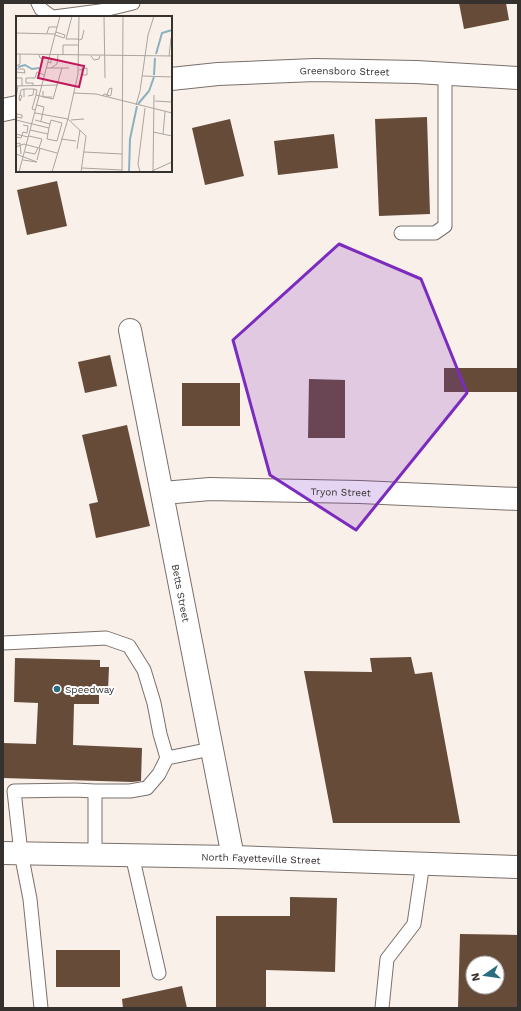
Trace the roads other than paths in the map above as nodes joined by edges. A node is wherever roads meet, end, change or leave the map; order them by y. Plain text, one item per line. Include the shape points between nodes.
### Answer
1 (38, 3) edge
2 (129, 8) edge
3 (101, 14) edge
4 (52, 16) edge
5 (69, 16) edge
6 (445, 74) junction
7 (518, 78) edge
8 (172, 79) edge
9 (16, 107) edge
10 (3, 110) edge
11 (401, 233) dead end
12 (130, 330) dead end
13 (163, 492) junction
14 (518, 499) edge
15 (3, 643) edge
16 (211, 749) junction
17 (167, 758) junction
18 (9, 791) edge
19 (95, 791) junction
20 (12, 853) edge
21 (96, 855) junction
22 (132, 855) junction
23 (233, 857) junction
24 (423, 863) junction
25 (518, 867) edge
26 (159, 973) dead end
27 (41, 1008) edge
28 (382, 1008) edge

1 - 4 lane via 41,9
2 - 3 lane
3 - 5 lane
6 - 7 street, Greensboro Street
6 - 8 street, Greensboro Street via 315,70 218,74
6 - 11 lane via 445,226 435,233
9 - 10 street
12 - 13 street, Betts Street
13 - 14 street, Tryon Street via 210,489
13 - 16 street, Betts Street
15 - 17 lane via 106,638 129,646 144,670
16 - 17 lane
16 - 23 street, Betts Street
17 - 19 lane via 159,774 147,788 130,791
18 - 19 lane
18 - 20 lane
19 - 21 lane
20 - 21 street, North Fayetteville Street
20 - 27 lane via 30,899
21 - 22 street, North Fayetteville Street
22 - 23 street, North Fayetteville Street
22 - 26 lane
23 - 24 street, North Fayetteville Street
24 - 25 street, North Fayetteville Street
24 - 28 lane via 414,924 387,959

